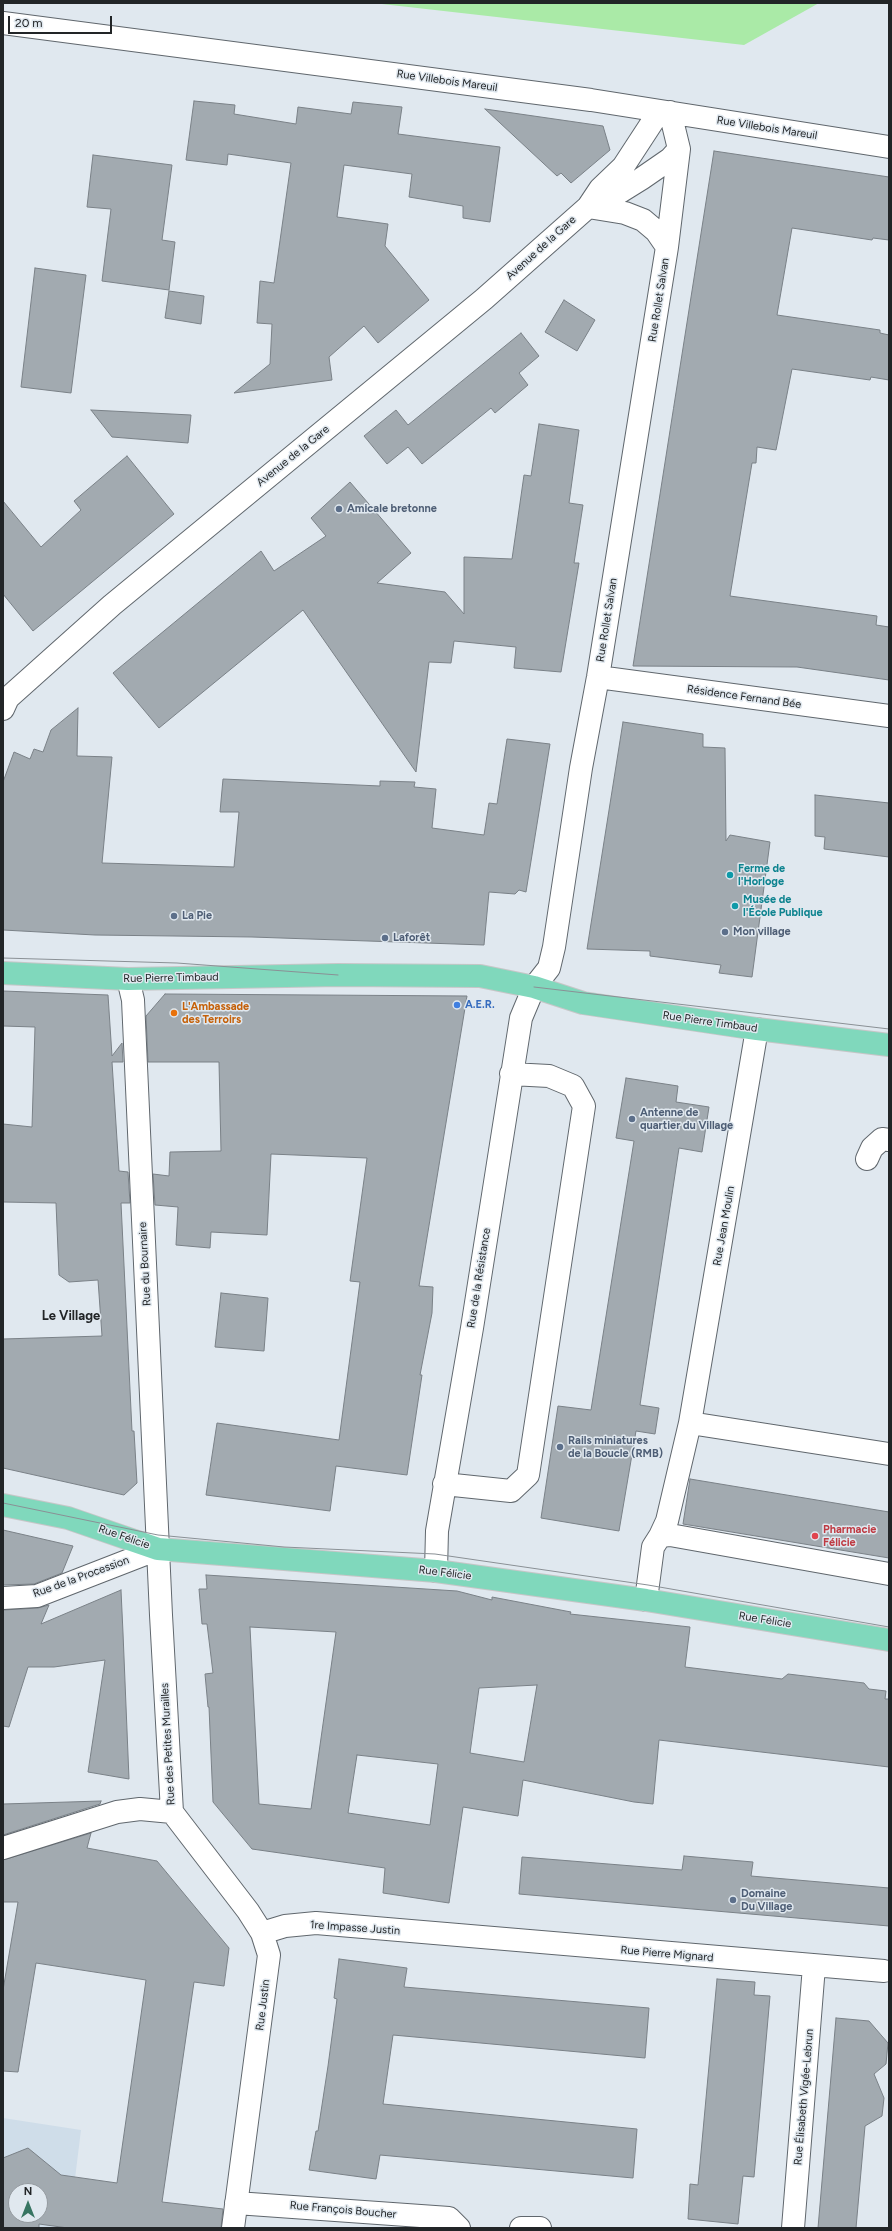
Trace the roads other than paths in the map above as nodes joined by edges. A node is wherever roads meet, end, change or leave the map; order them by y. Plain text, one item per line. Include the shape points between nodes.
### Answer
1 (3, 23) edge
2 (670, 112) junction
3 (889, 147) edge
4 (680, 149) junction
5 (588, 206) junction
6 (667, 247) junction
7 (598, 677) junction
8 (3, 710) edge
9 (889, 716) edge
10 (3, 973) edge
11 (128, 979) junction
12 (534, 987) junction
13 (757, 1029) junction
14 (889, 1045) edge
15 (511, 1074) junction
16 (889, 1140) edge
17 (867, 1160) dead end
18 (690, 1423) junction
19 (889, 1454) edge
20 (444, 1484) junction
21 (3, 1505) edge
22 (660, 1536) junction
23 (158, 1549) junction
24 (436, 1572) junction
25 (889, 1574) edge
26 (3, 1598) edge
27 (646, 1600) junction
28 (889, 1640) edge
29 (172, 1812) junction
30 (3, 1848) edge
31 (262, 1933) junction
32 (449, 1936) joint
33 (814, 1966) junction
34 (884, 1971) dead end
35 (236, 2203) junction
36 (452, 2225) edge
37 (233, 2228) edge
38 (793, 2228) edge

1 - 2 street, Rue Villebois Mareuil
2 - 3 street, Rue Villebois Mareuil
2 - 4 street, Rue Rollet Salvan
2 - 5 street, Avenue de la Gare via 655,118 622,167 600,189
4 - 5 street, Avenue de la Gare via 670,159 612,197
4 - 6 street, Rue Rollet Salvan
5 - 6 street, Rue Rollet Salvan via 625,213 643,220 656,231
5 - 8 street, Avenue de la Gare via 484,299 112,605 8,698
6 - 7 street, Rue Rollet Salvan
7 - 9 street, Résidence Fernand Bée
7 - 12 street, Rue Rollet Salvan via 581,768 554,947 548,968
10 - 11 main road, Rue Pierre Timbaud
11 - 12 main road, Rue Pierre Timbaud via 338,975 480,976
11 - 23 street, Rue du Bournaire via 133,1000
12 - 13 main road, Rue Pierre Timbaud via 583,1003
12 - 15 street, Rue de la Résistance via 521,1018
13 - 14 main road, Rue Pierre Timbaud
13 - 18 street, Rue Jean Moulin
15 - 20 street, Rue de la Résistance via 472,1328
15 - 20 street via 555,1078 573,1086 584,1106 528,1475 511,1491
16 - 17 street via 882,1139 872,1148
18 - 19 street
18 - 22 street, Rue Jean Moulin via 667,1521
20 - 24 street, Rue de la Résistance via 436,1531
21 - 23 main road, Rue Félicie via 68,1518
22 - 25 street via 670,1535
22 - 27 street, Rue Jean Moulin via 652,1547
23 - 24 main road, Rue Félicie
23 - 26 street, Rue de la Procession via 37,1596
23 - 29 street, Rue des Petites Murailles
24 - 27 main road, Rue Félicie
27 - 28 main road, Rue Félicie
29 - 30 street, Rue des Petites Murailles via 140,1809 116,1812
29 - 31 street, Rue Justin
31 - 32 street, 1re Impasse Justin via 285,1926 316,1924
31 - 35 street, Rue Justin via 269,1955
32 - 33 street, Rue Pierre Mignard
33 - 34 street, Rue Pierre Mignard
33 - 38 street, Rue Élisabeth Vigée-Lebrun
35 - 36 street, Rue François Boucher
35 - 37 street, Rue Justin

